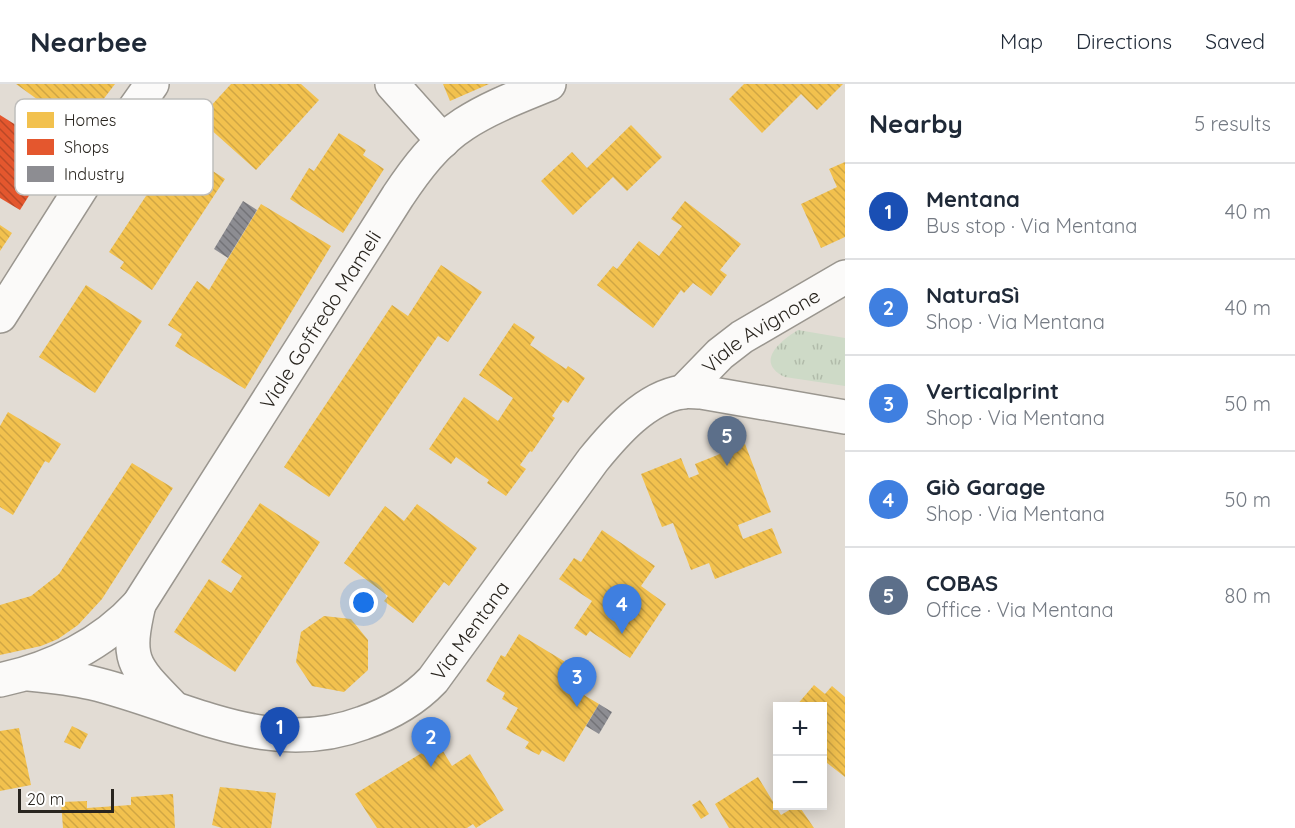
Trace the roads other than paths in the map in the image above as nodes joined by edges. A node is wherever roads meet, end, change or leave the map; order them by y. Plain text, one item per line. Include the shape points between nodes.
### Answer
1 (152, 84) edge
2 (392, 84) edge
3 (549, 84) edge
4 (141, 99) edge
5 (443, 141) junction
6 (77, 195) edge
7 (845, 277) edge
8 (0, 316) edge
9 (682, 392) junction
10 (845, 417) edge
11 (139, 604) junction
12 (14, 677) edge
13 (172, 706) junction

1 - 4 street
2 - 5 street
3 - 5 street, Viale Goffredo Mameli via 465,123
5 - 11 street, Viale Goffredo Mameli via 398,196
6 - 8 street
7 - 9 street, Viale Avignone via 742,337
9 - 10 street, Via Mentana
9 - 13 street, Via Mentana via 647,408 607,443 445,666 423,690 398,707 347,729 305,736 236,729
11 - 12 street, Viale Goffredo Mameli via 102,637
11 - 13 street, Viale Goffredo Mameli via 134,659 146,680
12 - 13 street, Via Mentana via 68,678

